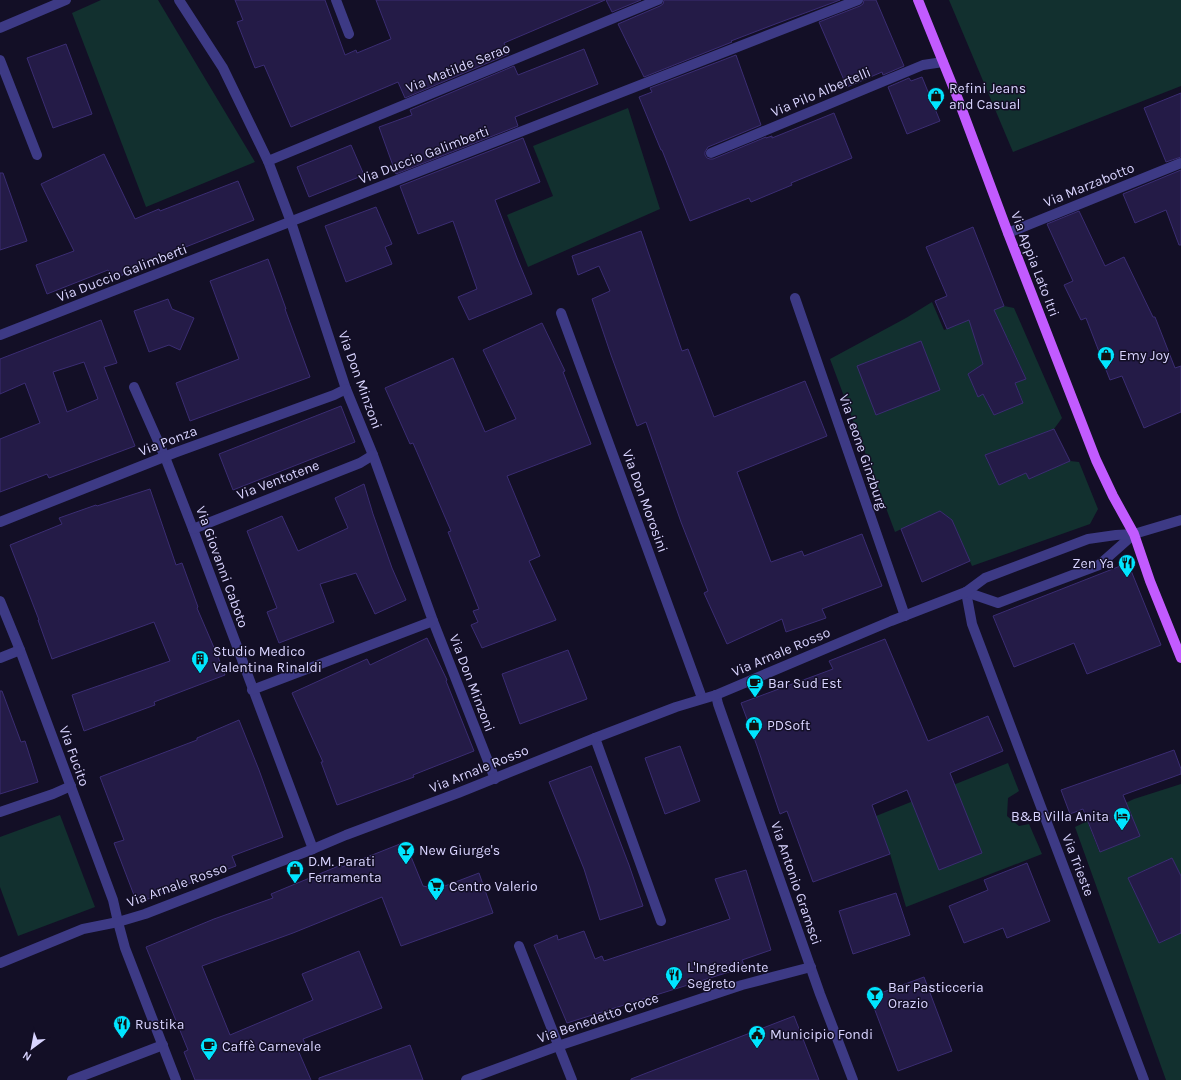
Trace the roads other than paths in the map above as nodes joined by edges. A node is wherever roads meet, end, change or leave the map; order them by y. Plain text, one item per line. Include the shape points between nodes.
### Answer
1 (66, 0) edge
2 (179, 0) edge
3 (336, 0) edge
4 (658, 0) edge
5 (858, 0) edge
6 (918, 0) edge
7 (0, 28) edge
8 (349, 34) dead end
9 (0, 60) edge
10 (943, 62) junction
11 (711, 153) dead end
12 (37, 155) dead end
13 (268, 161) junction
14 (1181, 163) edge
15 (291, 222) junction
16 (1008, 234) junction
17 (795, 298) dead end
18 (561, 313) dead end
19 (0, 335) edge
20 (134, 387) dead end
21 (346, 389) junction
22 (373, 455) junction
23 (165, 457) junction
24 (1181, 520) edge
25 (0, 522) edge
26 (193, 529) junction
27 (1134, 534) junction
28 (966, 592) junction
29 (0, 601) edge
30 (905, 616) junction
31 (433, 621) junction
32 (20, 650) junction
33 (0, 658) edge
34 (1181, 658) edge
35 (252, 690) junction
36 (716, 694) junction
37 (702, 698) junction
38 (595, 738) junction
39 (495, 779) junction
40 (71, 786) junction
41 (0, 812) edge
42 (313, 849) junction
43 (661, 921) dead end
44 (118, 922) junction
45 (519, 946) dead end
46 (0, 963) edge
47 (811, 967) junction
48 (163, 1045) junction
49 (558, 1046) junction
50 (72, 1080) edge
51 (176, 1080) edge
52 (466, 1080) edge
53 (572, 1080) edge
54 (853, 1080) edge
55 (1144, 1080) edge

1 - 7 street
2 - 13 street, Via Don Minzoni via 224,68
3 - 8 street
4 - 13 street, Via Matilde Serao
5 - 15 street, Via Duccio Galimberti
6 - 10 main road, Via Appia Lato Itri
9 - 12 street
10 - 11 street, Via Pilo Albertelli via 923,65
10 - 16 main road, Via Appia Lato Itri
13 - 15 street, Via Don Minzoni
14 - 16 street, Via Marzabotto
15 - 19 street, Via Duccio Galimberti
15 - 21 street, Via Don Minzoni
16 - 27 main road, Via Appia Lato Itri via 1096,460
17 - 30 street, Via Leone Ginzburg
18 - 37 street, Via Don Morosini
20 - 23 street, Via Giovanni Caboto
21 - 22 street, Via Don Minzoni
21 - 23 street, Via Ponza
22 - 26 street, Via Ventotene via 360,463
22 - 31 street, Via Don Minzoni
23 - 25 street, Via Ponza
23 - 26 street, Via Giovanni Caboto
24 - 27 street
26 - 35 street, Via Giovanni Caboto
27 - 28 street, Via Arnale Rosso via 1088,539 985,578
27 - 28 street via 1099,565 998,603
27 - 34 main road, Via Appia Lato Itri
28 - 30 street, Via Arnale Rosso
28 - 55 street, Via Trieste via 972,624
29 - 32 street, Via Fucito
30 - 36 street, Via Arnale Rosso
31 - 35 street
31 - 39 street, Via Don Minzoni
32 - 33 street
32 - 40 street, Via Fucito
35 - 42 street, Via Giovanni Caboto
36 - 37 street, Via Arnale Rosso
36 - 47 street, Via Antonio Gramsci
37 - 38 street, Via Arnale Rosso
38 - 39 street, Via Arnale Rosso
38 - 43 street
39 - 42 street, Via Arnale Rosso
40 - 41 street
40 - 44 street, Via Fucito via 113,900
42 - 44 street, Via Arnale Rosso
44 - 46 street, Via Arnale Rosso via 83,929
44 - 48 street, Via Fucito via 125,948
45 - 49 street
47 - 49 street, Via Benedetto Croce via 742,985
47 - 54 street, Via Antonio Gramsci
48 - 50 street
48 - 51 street, Via Fucito
49 - 52 street, Via Benedetto Croce
49 - 53 street

